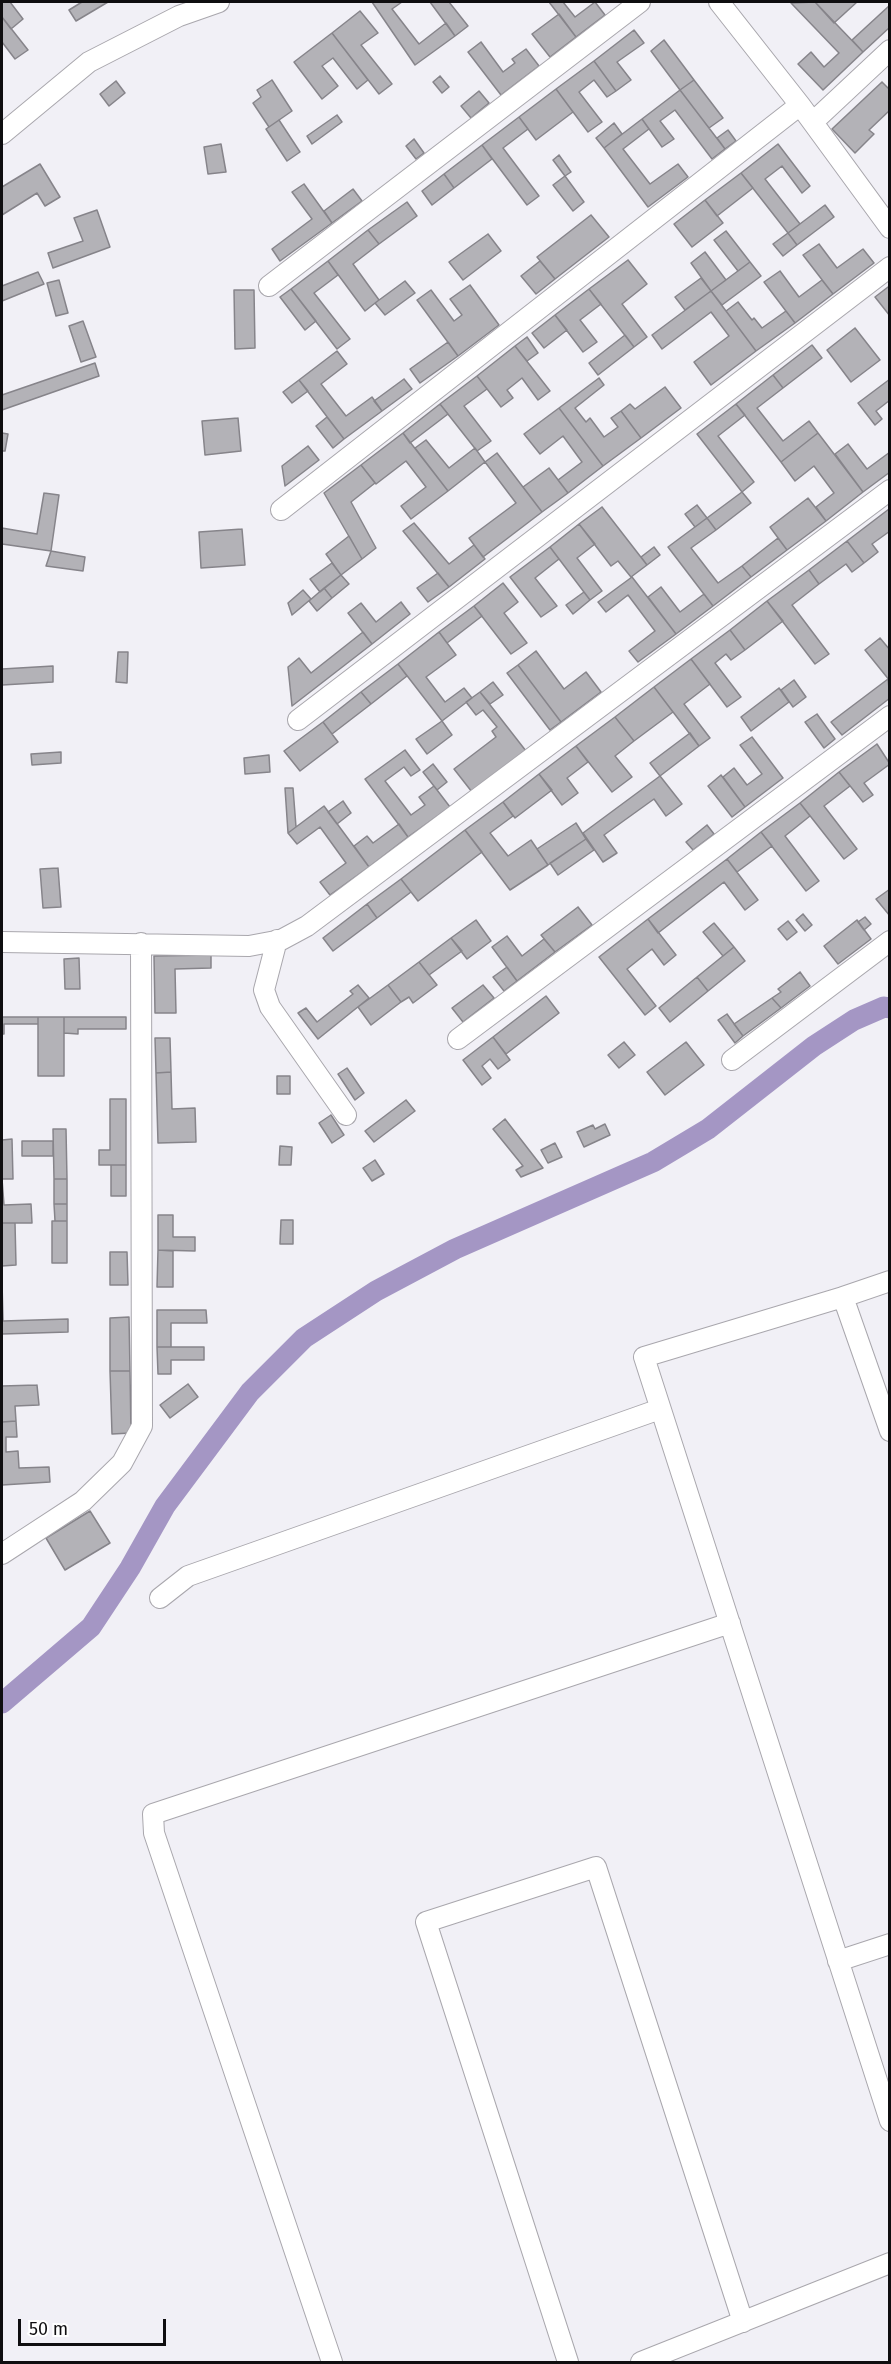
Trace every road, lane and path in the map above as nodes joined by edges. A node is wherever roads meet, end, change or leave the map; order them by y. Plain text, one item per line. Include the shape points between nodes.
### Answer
1 (219, 2) edge
2 (640, 2) edge
3 (719, 2) edge
4 (890, 50) edge
5 (801, 105) junction
6 (813, 122) junction
7 (2, 134) edge
8 (890, 228) edge
9 (890, 267) edge
10 (269, 286) dead end
11 (890, 490) edge
12 (281, 510) dead end
13 (890, 717) edge
14 (298, 720) dead end
15 (277, 940) junction
16 (890, 941) edge
17 (2, 942) edge
18 (141, 943) junction
19 (458, 1039) dead end
20 (732, 1060) dead end
21 (346, 1115) dead end
22 (890, 1281) edge
23 (843, 1297) junction
24 (660, 1409) junction
25 (890, 1431) edge
26 (2, 1554) edge
27 (160, 1598) dead end
28 (730, 1623) junction
29 (890, 1944) edge
30 (838, 1961) junction
31 (890, 2121) edge
32 (890, 2263) edge
33 (743, 2322) junction
34 (332, 2362) edge
35 (568, 2362) edge
36 (641, 2362) edge

1 - 7 street via 179,16 89,62
2 - 10 street
3 - 5 street
4 - 6 street
5 - 6 street
5 - 12 street
6 - 8 street
9 - 14 street
11 - 15 street via 307,926
13 - 19 street
15 - 18 street via 249,946
15 - 21 street via 264,990 270,1007
16 - 20 street
17 - 18 street
18 - 26 street via 142,1426 122,1463 83,1501
22 - 23 street
23 - 24 street via 644,1357
23 - 25 street
24 - 27 street via 188,1576
24 - 28 street
28 - 30 street
28 - 34 street via 153,1814 154,1833
29 - 30 street
30 - 31 street
32 - 33 street
33 - 35 street via 596,1867 426,1922
33 - 36 street

